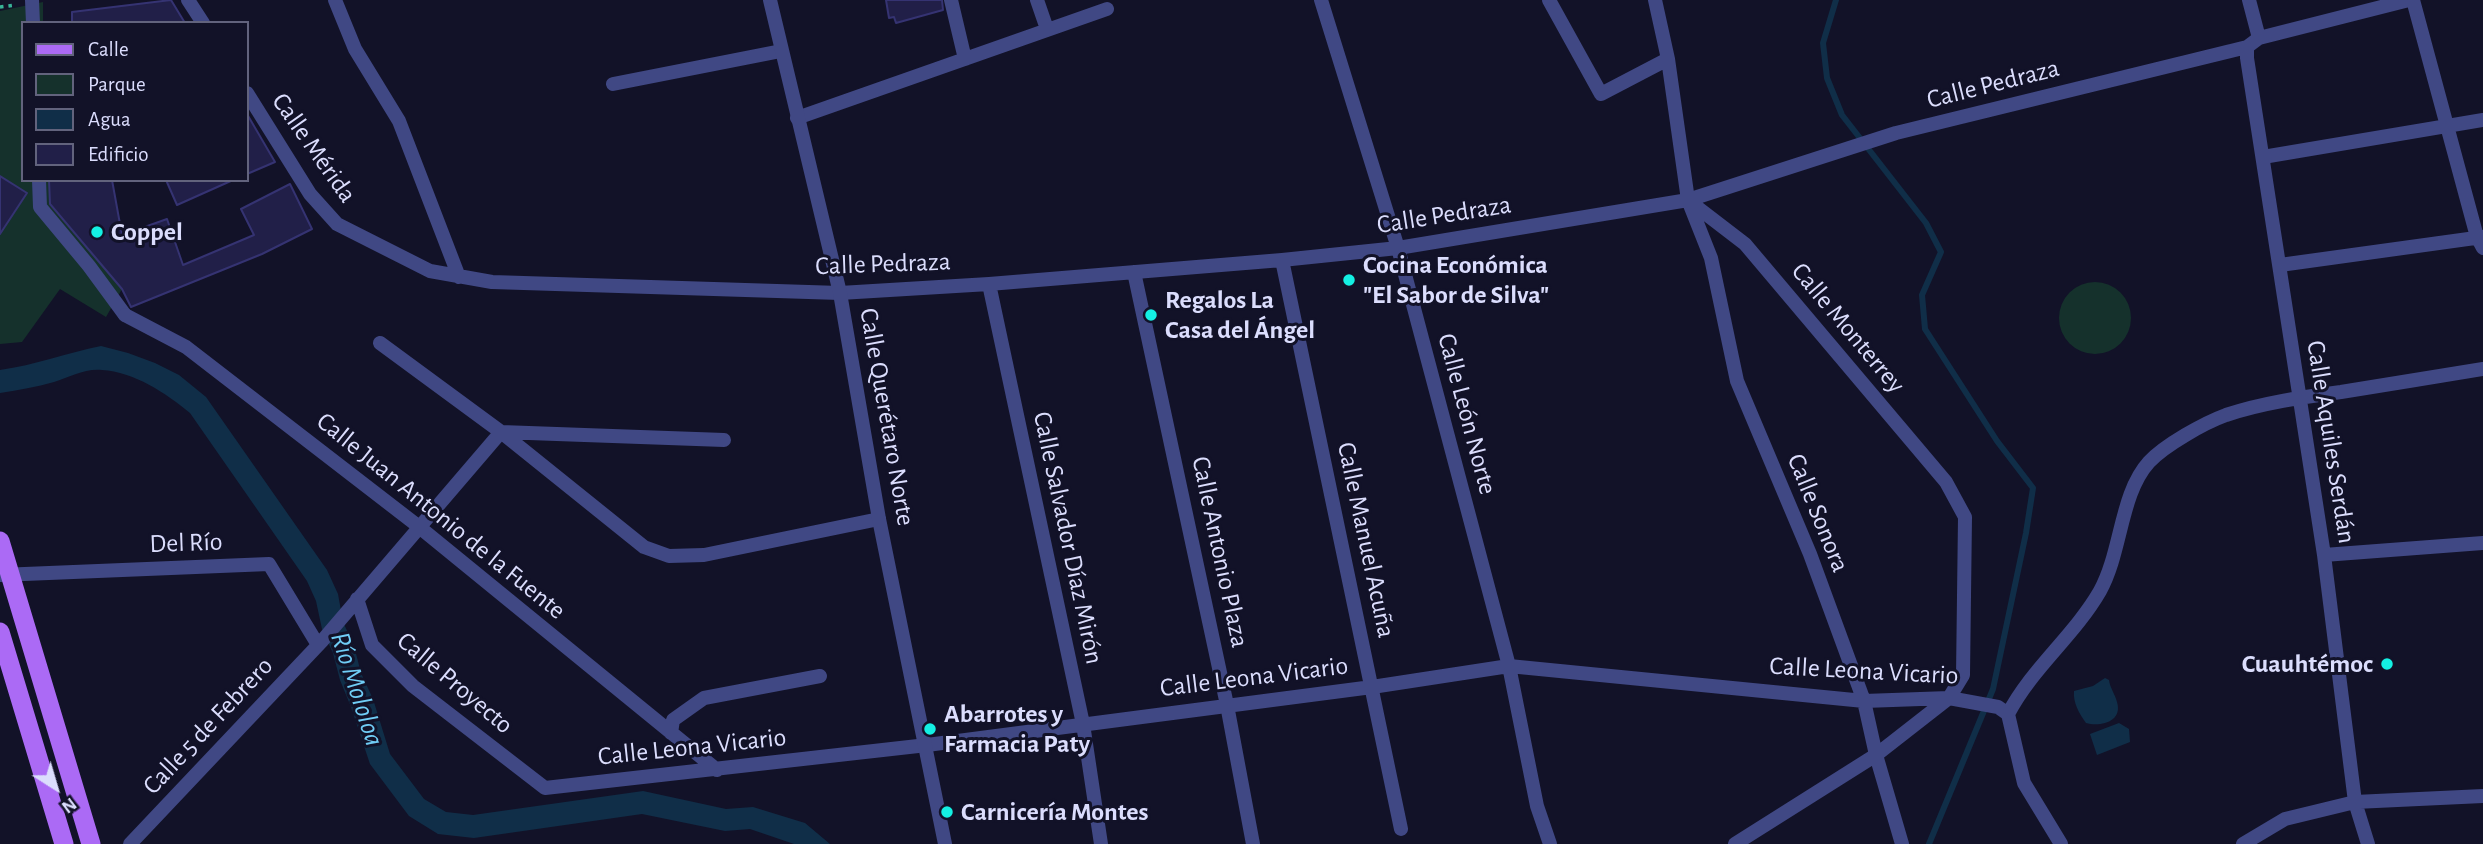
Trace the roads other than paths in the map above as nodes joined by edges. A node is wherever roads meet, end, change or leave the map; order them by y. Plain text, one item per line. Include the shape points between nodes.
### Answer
1 (32, 0) edge
2 (188, 0) edge
3 (335, 0) edge
4 (770, 0) edge
5 (951, 0) edge
6 (1037, 0) edge
7 (1321, 0) edge
8 (1549, 0) edge
9 (1655, 0) edge
10 (2249, 0) edge
11 (2411, 0) edge
12 (1107, 9) dead end
13 (33, 21) edge
14 (201, 21) edge
15 (1047, 29) junction
16 (2253, 43) junction
17 (781, 51) junction
18 (965, 59) junction
19 (1668, 59) junction
20 (613, 84) dead end
21 (248, 95) edge
22 (797, 118) junction
23 (2483, 120) edge
24 (2448, 127) junction
25 (2263, 157) junction
26 (39, 182) edge
27 (1688, 200) junction
28 (2481, 241) edge
29 (1398, 248) junction
30 (1282, 260) junction
31 (2280, 265) junction
32 (1134, 272) junction
33 (458, 277) junction
34 (989, 284) junction
35 (840, 293) junction
36 (380, 343) dead end
37 (2483, 369) edge
38 (2298, 398) junction
39 (501, 432) junction
40 (724, 440) dead end
41 (879, 519) junction
42 (418, 526) junction
43 (0, 541) edge
44 (2483, 543) edge
45 (2324, 555) junction
46 (5, 575) edge
47 (354, 602) junction
48 (0, 632) edge
49 (320, 643) junction
50 (1509, 666) junction
51 (820, 676) dead end
52 (1372, 687) junction
53 (1949, 698) junction
54 (1864, 701) junction
55 (1227, 705) junction
56 (2003, 710) junction
57 (1083, 724) junction
58 (671, 733) junction
59 (927, 745) junction
60 (1876, 755) junction
61 (717, 770) junction
62 (545, 788) joint
63 (2483, 796) edge
64 (2355, 802) junction
65 (1401, 829) dead end
66 (1901, 843) edge
67 (64, 844) edge
68 (91, 844) edge
69 (130, 844) edge
70 (945, 844) edge
71 (1101, 844) edge
72 (1253, 844) edge
73 (1550, 844) edge
74 (1735, 844) edge
75 (2061, 844) edge
76 (2243, 844) edge
77 (2368, 844) edge

1 - 13 street
2 - 14 street
3 - 33 street via 355,49 399,121
4 - 17 street, Calle Querétaro Norte
5 - 18 street
6 - 15 street
7 - 29 street, Calle León Norte
8 - 19 street via 1601,94
9 - 19 street
10 - 16 street, Calle Aquiles Serdán
11 - 16 street, Calle Pedraza
11 - 24 street
12 - 15 street
15 - 18 street
16 - 25 street, Calle Aquiles Serdán via 2247,58
16 - 27 street, Calle Pedraza via 1852,145
17 - 20 street
17 - 22 street, Calle Querétaro Norte
18 - 22 street
19 - 27 street
21 - 33 street, Calle Mérida via 310,194 337,224 430,271
22 - 35 street, Calle Querétaro Norte
23 - 24 street
24 - 25 street
24 - 28 street
25 - 31 street, Calle Aquiles Serdán
26 - 42 street, Calle Juan Antonio de la Fuente via 40,207 125,315 186,347
27 - 29 street, Calle Pedraza
27 - 53 street, Calle Monterrey via 1745,244 1946,482 1965,517 1963,675
27 - 54 street, Calle Sonora via 1712,258 1737,381 1810,554
28 - 31 street
29 - 30 street, Calle Pedraza
29 - 50 street, Calle León Norte
30 - 32 street, Calle Pedraza
30 - 52 street, Calle Manuel Acuña
31 - 38 street, Calle Aquiles Serdán
32 - 34 street, Calle Pedraza
32 - 55 street, Calle Antonio Plaza
33 - 35 street, Calle Pedraza via 492,282
34 - 35 street, Calle Pedraza
34 - 57 street, Calle Salvador Díaz Mirón
35 - 41 street, Calle Querétaro Norte
36 - 39 street
37 - 38 street
38 - 45 street, Calle Aquiles Serdán
38 - 56 street via 2225,416 2178,440 2149,462 2135,484 2101,589 2084,616
39 - 40 street
39 - 41 street via 644,547 669,556 704,555
39 - 42 street, Calle 5 de Febrero
41 - 59 street, Calle Querétaro Norte
42 - 47 street, Calle 5 de Febrero
42 - 58 street, Calle Juan Antonio de la Fuente
43 - 46 main road
44 - 45 street
45 - 64 street, Calle Aquiles Serdán
46 - 49 street, Del Río via 269,564
46 - 68 main road
47 - 49 street, Calle 5 de Febrero
47 - 62 street, Calle Proyecto via 372,645 413,686
48 - 67 main road
49 - 69 street, Calle 5 de Febrero
50 - 52 street, Calle Leona Vicario
50 - 54 street, Calle Leona Vicario
50 - 73 street, Calle León Norte via 1537,806
51 - 58 street via 704,698 673,720
52 - 55 street, Calle Leona Vicario
52 - 65 street, Calle Manuel Acuña
53 - 54 street, Calle Leona Vicario
53 - 56 street, Calle Leona Vicario
53 - 60 street
54 - 60 street, Calle Sonora
55 - 57 street, Calle Leona Vicario
55 - 72 street, Calle Antonio Plaza
56 - 75 street via 2024,783
57 - 59 street, Calle Leona Vicario
57 - 71 street, Calle Salvador Díaz Mirón
58 - 61 street, Calle Juan Antonio de la Fuente
59 - 61 street, Calle Leona Vicario
59 - 70 street, Calle Querétaro Norte
60 - 66 street, Calle Sonora
60 - 74 street
61 - 62 street, Calle Leona Vicario
63 - 64 street
64 - 76 street via 2285,819
64 - 77 street, Calle Aquiles Serdán

